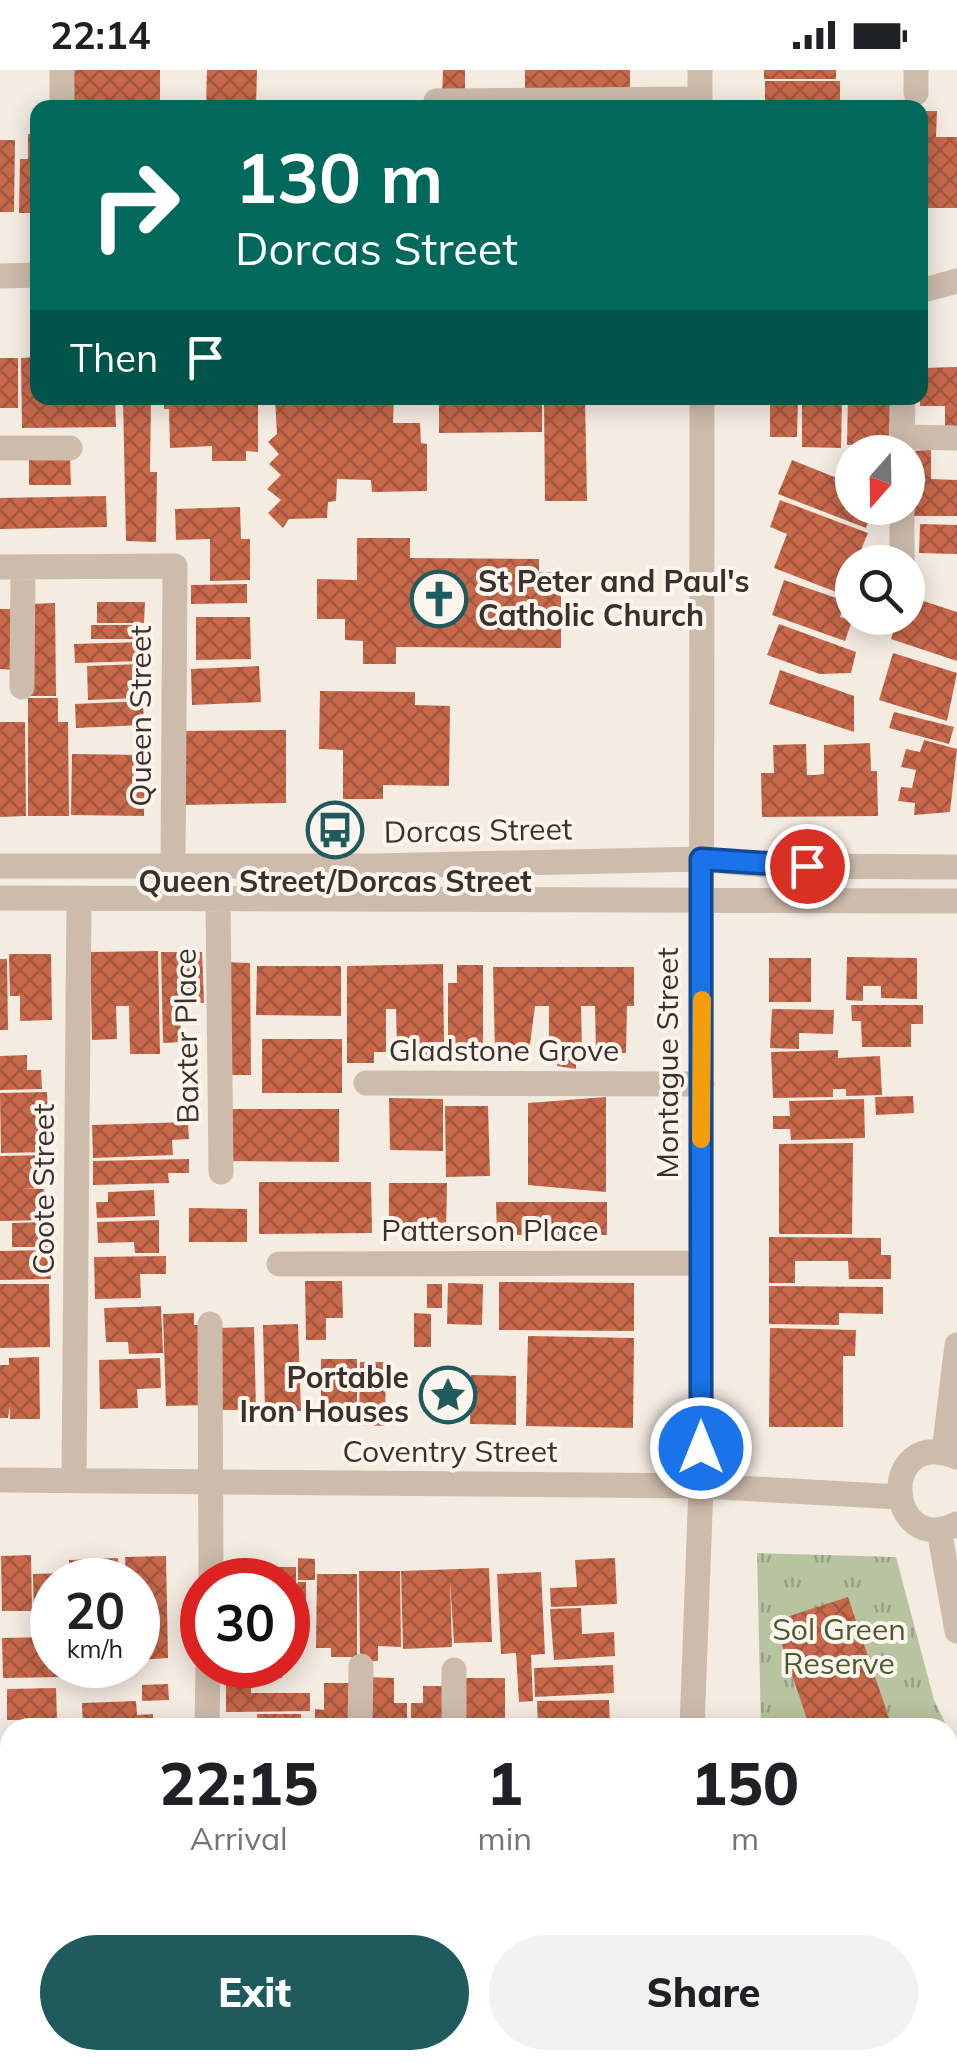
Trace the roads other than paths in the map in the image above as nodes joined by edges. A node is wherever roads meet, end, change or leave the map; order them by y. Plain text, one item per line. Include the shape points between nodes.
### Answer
1 (62, 70) edge
2 (700, 70) edge
3 (62, 100) edge
4 (700, 100) edge
5 (30, 275) edge
6 (0, 276) edge
7 (957, 281) edge
8 (928, 288) edge
9 (702, 405) edge
10 (903, 405) edge
11 (902, 435) edge
12 (957, 438) edge
13 (925, 442) edge
14 (0, 448) edge
15 (70, 448) dead end
16 (12, 568) edge
17 (22, 687) dead end
18 (701, 859) junction
19 (0, 866) edge
20 (173, 867) junction
21 (957, 867) edge
22 (0, 898) edge
23 (79, 898) junction
24 (218, 899) junction
25 (957, 900) edge
26 (700, 902) junction
27 (366, 1083) dead end
28 (702, 1084) junction
29 (220, 1172) dead end
30 (700, 1262) junction
31 (280, 1264) dead end
32 (210, 1324) dead end
33 (957, 1345) edge
34 (950, 1455) edge
35 (0, 1480) edge
36 (74, 1480) junction
37 (213, 1483) junction
38 (701, 1486) junction
39 (899, 1497) junction
40 (948, 1527) edge
41 (211, 1558) edge
42 (957, 1631) edge
43 (362, 1666) dead end
44 (454, 1670) dead end
45 (208, 1688) edge
46 (207, 1718) edge
47 (360, 1718) edge
48 (454, 1718) edge
49 (692, 1718) edge

1 - 3 street
2 - 4 street
5 - 6 street
7 - 8 street
9 - 18 street, Montague Street
10 - 11 street
12 - 13 street
14 - 15 street
16 - 17 street
16 - 20 street, Queen Street via 174,566
18 - 20 street, Dorcas Street
18 - 21 street, Dorcas Street
18 - 26 street, Montague Street
19 - 20 street, Dorcas Street
22 - 23 street
23 - 24 street
23 - 36 street, Coote Street
24 - 26 street
24 - 29 street, Baxter Place
25 - 26 street
26 - 28 street, Montague Street
27 - 28 street, Gladstone Grove
28 - 30 street, Montague Street
30 - 31 street, Patterson Place
30 - 38 street, Montague Street
32 - 37 street
33 - 34 street
34 - 39 street via 910,1463
35 - 36 street, Coventry Street
36 - 37 street, Coventry Street
37 - 38 street, Coventry Street
37 - 41 street
38 - 39 street, Coventry Street
38 - 49 street, Montague Street
39 - 40 street via 908,1517
40 - 42 street
43 - 47 street
44 - 48 street
45 - 46 street

